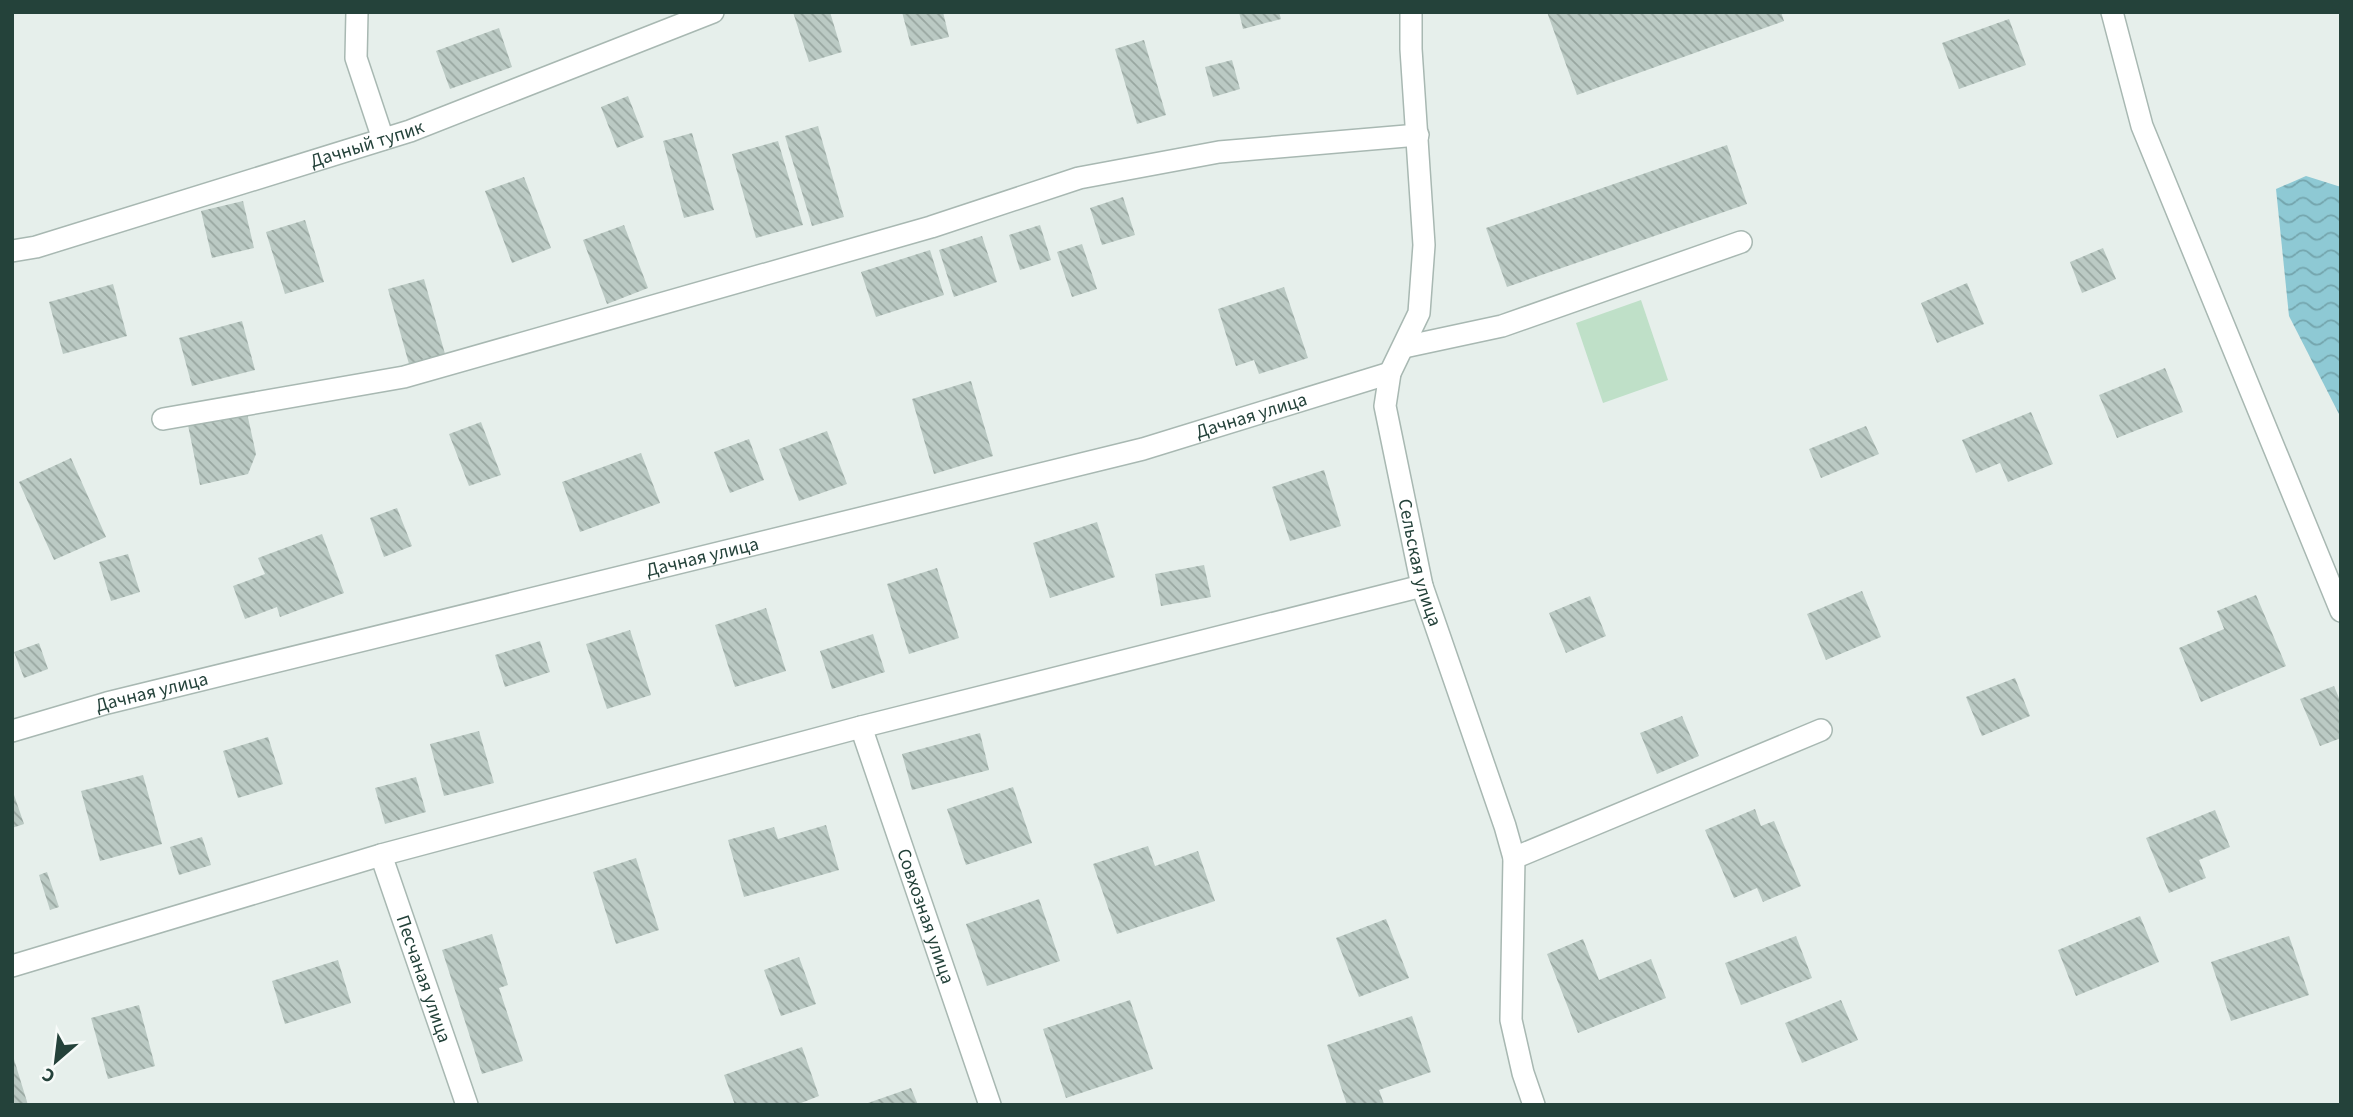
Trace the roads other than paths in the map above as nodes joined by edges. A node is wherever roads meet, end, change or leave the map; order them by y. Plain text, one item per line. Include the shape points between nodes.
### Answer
1 (357, 12) edge
2 (713, 12) edge
3 (1411, 12) edge
4 (2112, 12) edge
5 (1418, 135) junction
6 (383, 139) junction
7 (1741, 242) dead end
8 (12, 251) edge
9 (1404, 347) junction
10 (1391, 373) junction
11 (163, 419) dead end
12 (1422, 586) junction
13 (2341, 611) edge
14 (861, 727) junction
15 (1821, 730) dead end
16 (12, 731) edge
17 (381, 855) junction
18 (1514, 858) junction
19 (12, 966) edge
20 (467, 1105) edge
21 (990, 1105) edge
22 (1534, 1105) edge

1 - 6 street via 356,58
2 - 6 street, Дачный тупик
3 - 5 street, Сельская улица
4 - 13 street via 2142,126
5 - 9 street, Сельская улица via 1424,245 1419,313
5 - 11 street via 1219,152 1080,178 931,227 404,377
6 - 8 street, Дачный тупик
7 - 9 street via 1502,326
9 - 10 street, Сельская улица
10 - 12 street, Сельская улица via 1385,406
10 - 16 street, Дачная улица via 1143,449 107,703
12 - 14 street
12 - 18 street, Сельская улица
14 - 17 street
14 - 21 street, Совхозная улица
15 - 18 street
17 - 19 street
17 - 20 street, Песчаная улица
18 - 22 street, Сельская улица via 1511,1020

